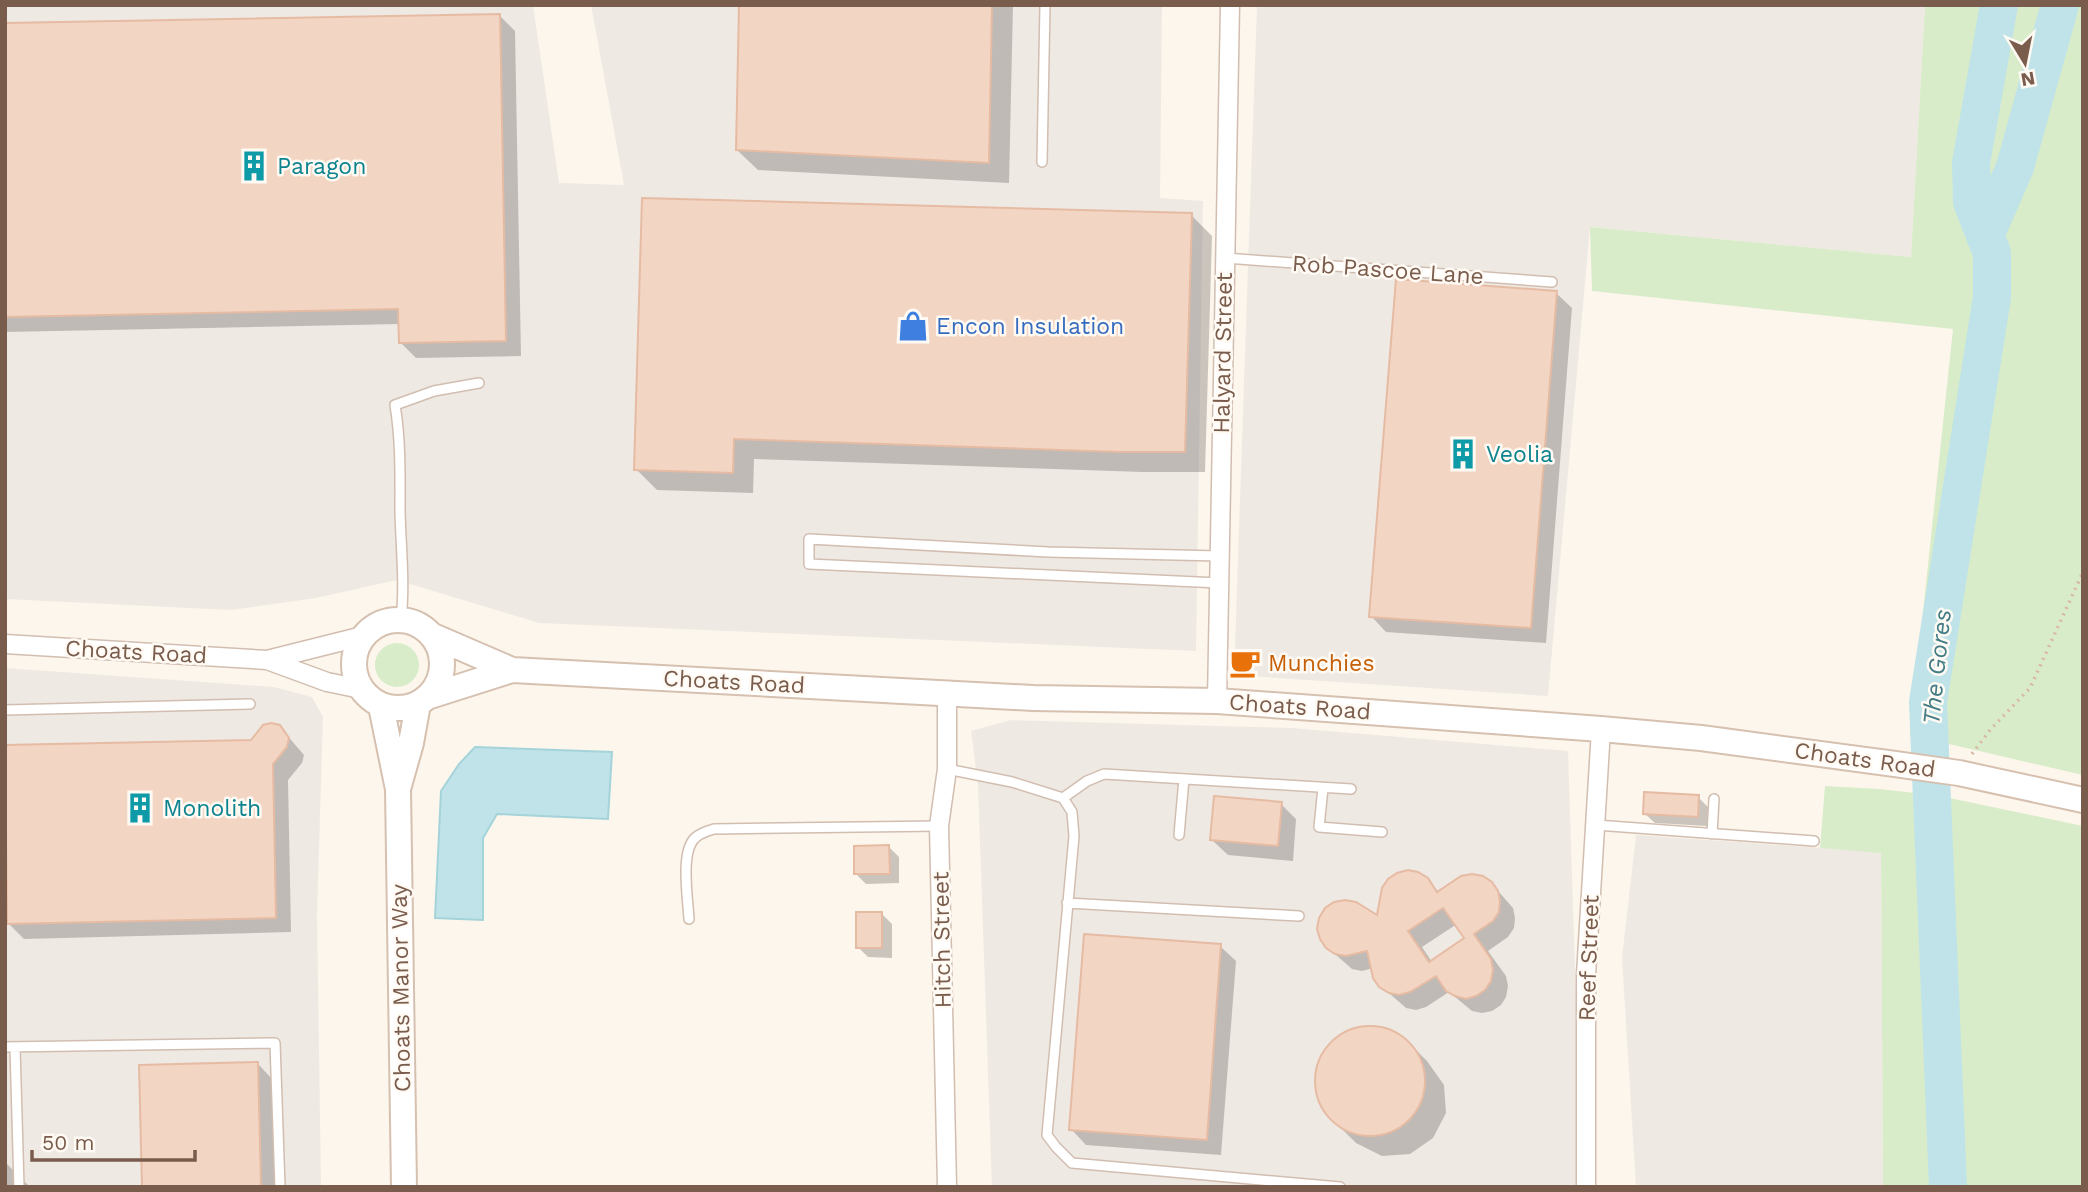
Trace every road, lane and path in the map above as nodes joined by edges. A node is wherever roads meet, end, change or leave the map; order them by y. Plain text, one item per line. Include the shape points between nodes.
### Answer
1 (1045, 5) edge
2 (1230, 5) edge
3 (1042, 162) dead end
4 (1224, 258) junction
5 (1552, 282) dead end
6 (480, 383) dead end
7 (1219, 556) junction
8 (2083, 572) edge
9 (1219, 583) junction
10 (401, 620) junction
11 (431, 635) junction
12 (363, 636) junction
13 (5, 644) edge
14 (267, 660) junction
15 (512, 670) junction
16 (361, 689) junction
17 (947, 693) junction
18 (423, 700) junction
19 (1217, 701) junction
20 (250, 704) dead end
21 (381, 706) junction
22 (5, 710) edge
23 (1601, 729) junction
24 (947, 769) junction
25 (1959, 773) junction
26 (1184, 779) junction
27 (1323, 788) junction
28 (398, 789) junction
29 (1351, 789) dead end
30 (1063, 798) junction
31 (1714, 799) dead end
32 (2083, 800) edge
33 (1596, 825) junction
34 (939, 826) junction
35 (1382, 832) dead end
36 (1712, 834) junction
37 (1179, 835) dead end
38 (1814, 841) dead end
39 (1067, 903) junction
40 (1299, 916) dead end
41 (689, 919) dead end
42 (10, 1047) edge
43 (19, 1187) edge
44 (280, 1187) edge
45 (404, 1187) edge
46 (947, 1187) edge
47 (1339, 1187) edge
48 (1586, 1187) edge

1 - 3 lane
2 - 4 street, Halyard Street
4 - 5 lane, Rob Pascoe Lane
4 - 7 street, Halyard Street
6 - 10 lane via 434,391 395,405 401,459
7 - 9 street, Halyard Street
7 - 9 lane via 809,539 809,564
8 - 25 path via 2029,688
9 - 19 street, Halyard Street
10 - 11 street
10 - 12 street via 387,621
11 - 15 street, Choats Road
11 - 18 street via 442,667 440,678
12 - 14 street, Choats Road
12 - 16 street via 353,662
13 - 14 street, Choats Road
14 - 16 street, Choats Road
15 - 17 street, Choats Road
15 - 18 street, Choats Road
16 - 21 street
17 - 19 street, Choats Road
17 - 24 street, Hitch Street
18 - 21 street via 396,709
18 - 28 street, Choats Manor Way
19 - 23 street, Choats Road
20 - 22 lane
21 - 28 street, Choats Manor Way
23 - 25 street, Choats Road
23 - 33 street, Reef Street
24 - 30 lane
24 - 34 street, Hitch Street
25 - 32 street, Choats Road
26 - 27 lane
26 - 30 lane via 1104,774
26 - 37 lane
27 - 29 lane
27 - 35 lane via 1320,827
28 - 45 street, Choats Manor Way
30 - 39 lane via 1072,812 1074,836
31 - 36 lane
33 - 36 lane
33 - 48 street, Reef Street via 1586,975
34 - 41 lane via 703,832 692,840 686,856
34 - 46 street, Hitch Street
36 - 38 lane
39 - 40 lane
39 - 47 lane via 1048,1135 1056,1147 1072,1163
42 - 43 lane
42 - 44 lane via 275,1043

